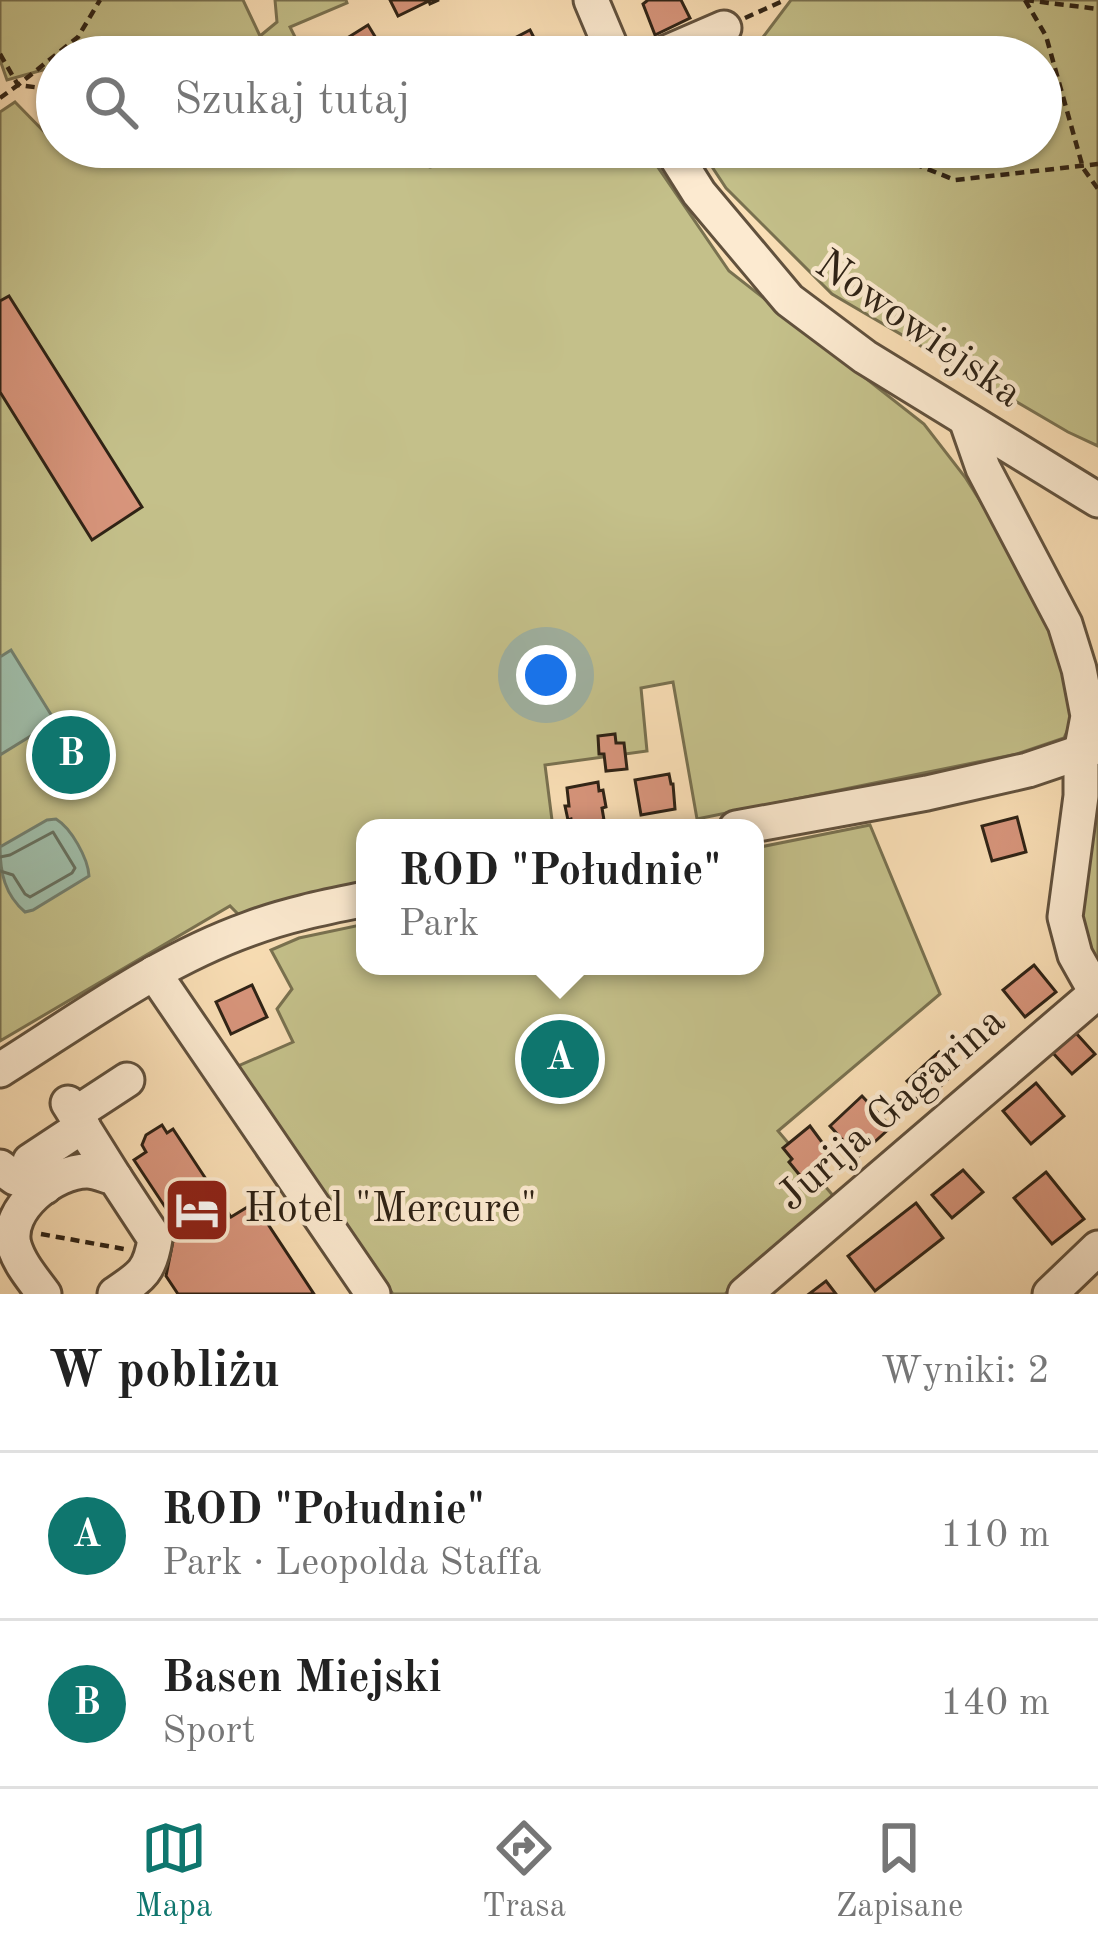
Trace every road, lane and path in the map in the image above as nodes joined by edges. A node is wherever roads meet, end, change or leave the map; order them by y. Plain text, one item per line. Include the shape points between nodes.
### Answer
1 (100, 0) edge
2 (591, 0) edge
3 (785, 0) edge
4 (1025, 0) edge
5 (1098, 9) edge
6 (724, 28) joint
7 (79, 36) edge
8 (606, 36) edge
9 (706, 36) edge
10 (1046, 36) edge
11 (0, 54) edge
12 (36, 71) edge
13 (18, 86) junction
14 (36, 88) edge
15 (1062, 93) edge
16 (0, 98) edge
17 (1098, 164) edge
18 (683, 168) edge
19 (925, 168) edge
20 (1083, 168) junction
21 (1098, 189) edge
22 (968, 422) junction
23 (1098, 500) edge
24 (1090, 749) edge
25 (764, 823) edge
26 (356, 901) edge
27 (154, 974) junction
28 (1097, 994) edge
29 (0, 1070) edge
30 (127, 1080) dead end
31 (75, 1114) junction
32 (19, 1173) edge
33 (115, 1178) junction
34 (16, 1221) junction
35 (1098, 1249) edge
36 (152, 1254) junction
37 (44, 1294) edge
38 (115, 1294) edge
39 (374, 1294) edge
40 (746, 1294) edge
41 (1050, 1294) edge

1 - 7 path
2 - 8 street
3 - 6 path
4 - 5 path
4 - 10 path
6 - 9 street
11 - 13 path
12 - 13 path
13 - 14 path
13 - 16 path
15 - 20 path
17 - 20 path
18 - 22 street, Nowowiejska via 789,300
19 - 20 path via 956,180
20 - 21 path
22 - 23 street, Nowowiejska
22 - 24 street via 983,468 1065,624
24 - 25 street via 927,793
24 - 28 street via 1065,917
26 - 27 street via 252,927
27 - 29 street
27 - 39 street
28 - 40 street, Jurija Gagarina
30 - 31 street
31 - 32 street
31 - 33 street
32 - 33 street
32 - 34 street
33 - 36 street via 155,1239
34 - 36 path
34 - 37 street via 14,1247
35 - 41 street
36 - 38 street via 145,1273

